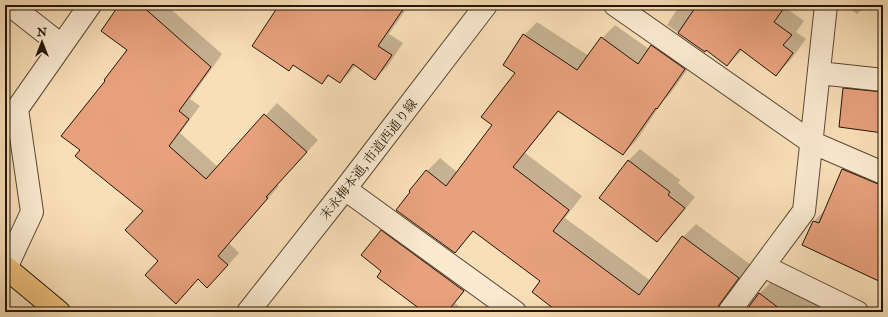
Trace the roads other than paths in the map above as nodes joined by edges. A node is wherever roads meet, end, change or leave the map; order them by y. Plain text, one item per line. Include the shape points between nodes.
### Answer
1 (10, 5) edge
2 (90, 5) edge
3 (486, 5) edge
4 (615, 5) edge
5 (826, 5) edge
6 (62, 45) junction
7 (818, 73) junction
8 (883, 80) edge
9 (811, 142) junction
10 (883, 173) edge
11 (345, 189) junction
12 (763, 266) junction
13 (6, 268) edge
14 (59, 312) edge
15 (248, 312) edge
16 (515, 312) edge
17 (729, 312) edge
18 (857, 312) edge

1 - 6 street
2 - 6 street
3 - 11 street, 末永梅本通, 市道西通り線
4 - 9 street
5 - 7 street
6 - 13 street via 16,109 32,212
7 - 8 street
7 - 9 street
9 - 10 street
9 - 12 street via 804,211
11 - 15 street, 末永梅本通, 市道西通り線
11 - 16 street
12 - 17 street
12 - 18 street
13 - 14 main road

